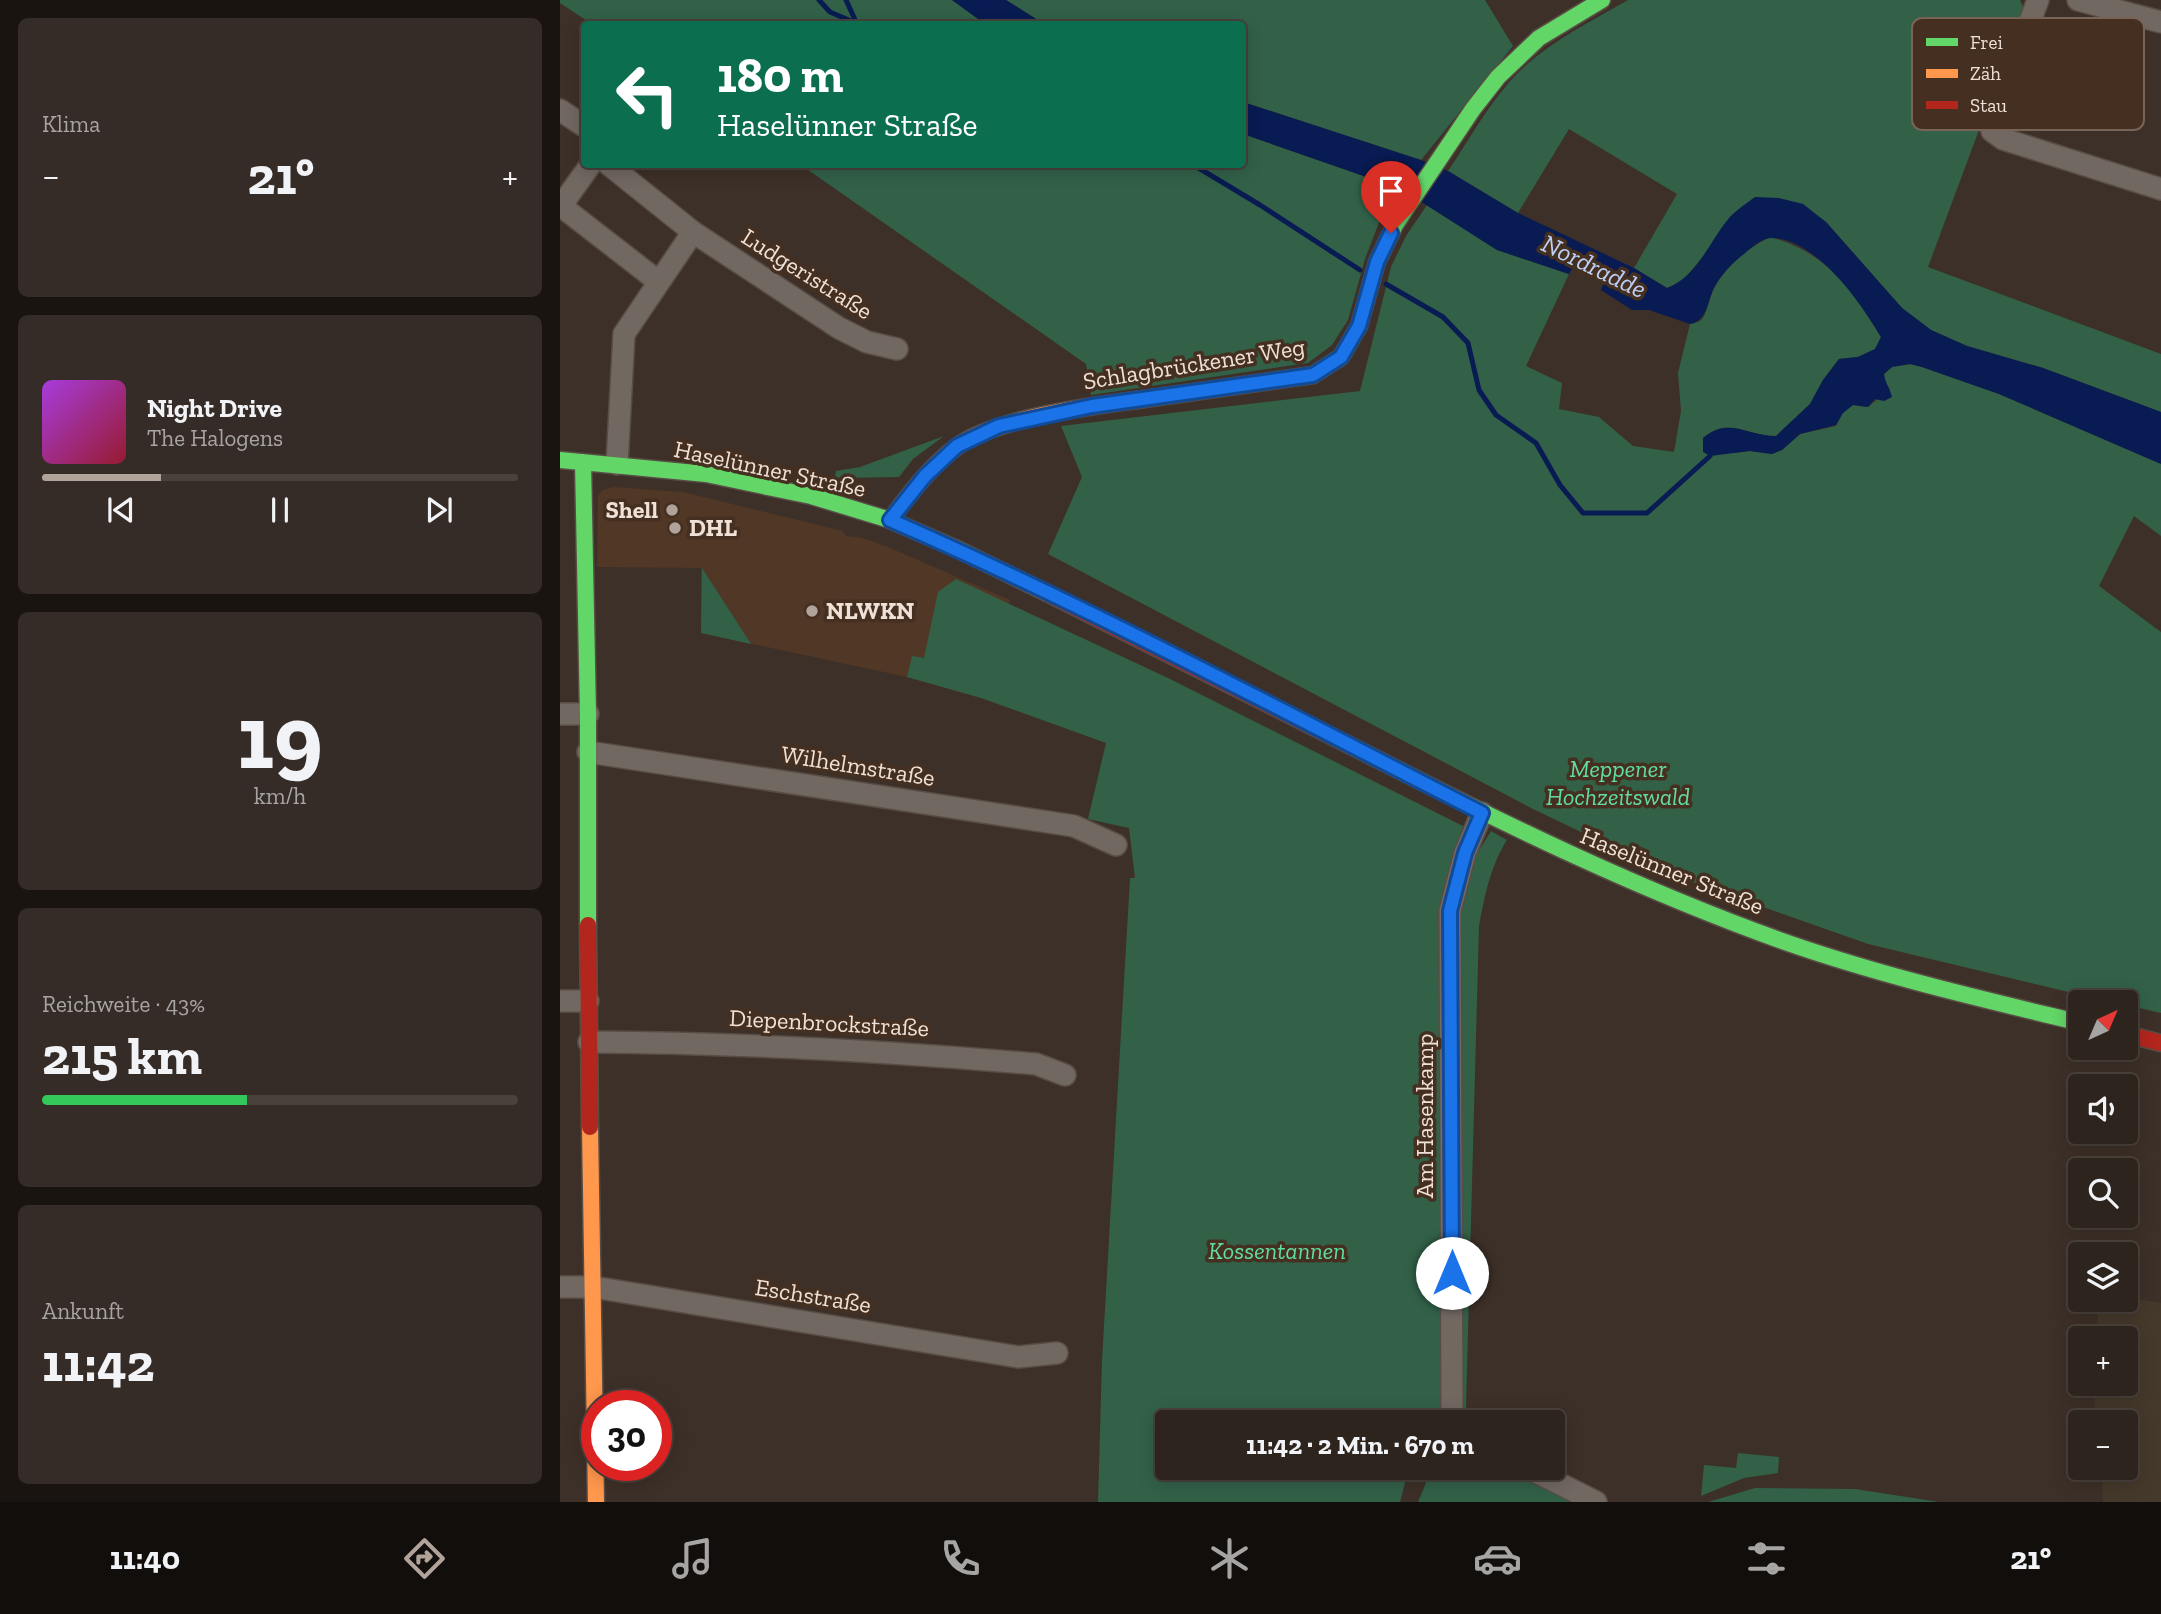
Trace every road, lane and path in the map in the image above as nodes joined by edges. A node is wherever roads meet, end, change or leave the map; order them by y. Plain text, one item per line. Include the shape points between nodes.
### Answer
1 (1602, 0) edge
2 (2038, 0) edge
3 (2078, 0) edge
4 (2031, 18) edge
5 (2161, 22) edge
6 (560, 110) edge
7 (581, 124) edge
8 (1992, 130) edge
9 (588, 168) edge
10 (613, 168) edge
11 (2161, 188) edge
12 (693, 232) junction
13 (659, 282) junction
14 (897, 349) dead end
15 (560, 460) edge
16 (583, 461) junction
17 (617, 464) junction
18 (890, 520) junction
19 (560, 714) edge
20 (588, 714) junction
21 (588, 752) junction
22 (1482, 813) junction
23 (1116, 845) dead end
24 (560, 1001) edge
25 (588, 1001) junction
26 (2068, 1020) edge
27 (2138, 1037) edge
28 (589, 1042) junction
29 (2161, 1043) edge
30 (1065, 1075) dead end
31 (560, 1287) edge
32 (593, 1287) junction
33 (1057, 1353) dead end
34 (1452, 1410) edge
35 (1552, 1480) edge
36 (596, 1502) edge
37 (1597, 1502) edge

1 - 18 street, Schlagbrückener Weg via 1539,38 1498,77 1395,225 1377,262 1359,326 1341,357 1313,375 1092,406 999,426 957,446 925,476
2 - 4 street
3 - 5 street
6 - 7 street
8 - 11 street via 2003,139
9 - 13 street via 561,206
10 - 12 street, Ludgeristraße
12 - 13 street
12 - 14 street, Ludgeristraße via 839,328 867,342
13 - 17 street via 624,334
15 - 16 street, Haselünner Straße
16 - 17 street, Haselünner Straße
16 - 20 street
17 - 18 street, Haselünner Straße via 706,474 811,496
18 - 22 street, Haselünner Straße via 1158,647
19 - 20 street
20 - 21 street
21 - 23 street, Wilhelmstraße via 1074,826
21 - 25 street
22 - 26 street, Haselünner Straße via 1656,893 1786,942 1894,977
22 - 34 street, Am Hasenkamp via 1465,853 1450,911
24 - 25 street
25 - 28 street
27 - 29 street
28 - 30 street, Diepenbrockstraße via 862,1050 1036,1064
28 - 32 street
31 - 32 street, Eschstraße
32 - 33 street, Eschstraße via 1018,1357
32 - 36 street
35 - 37 street

